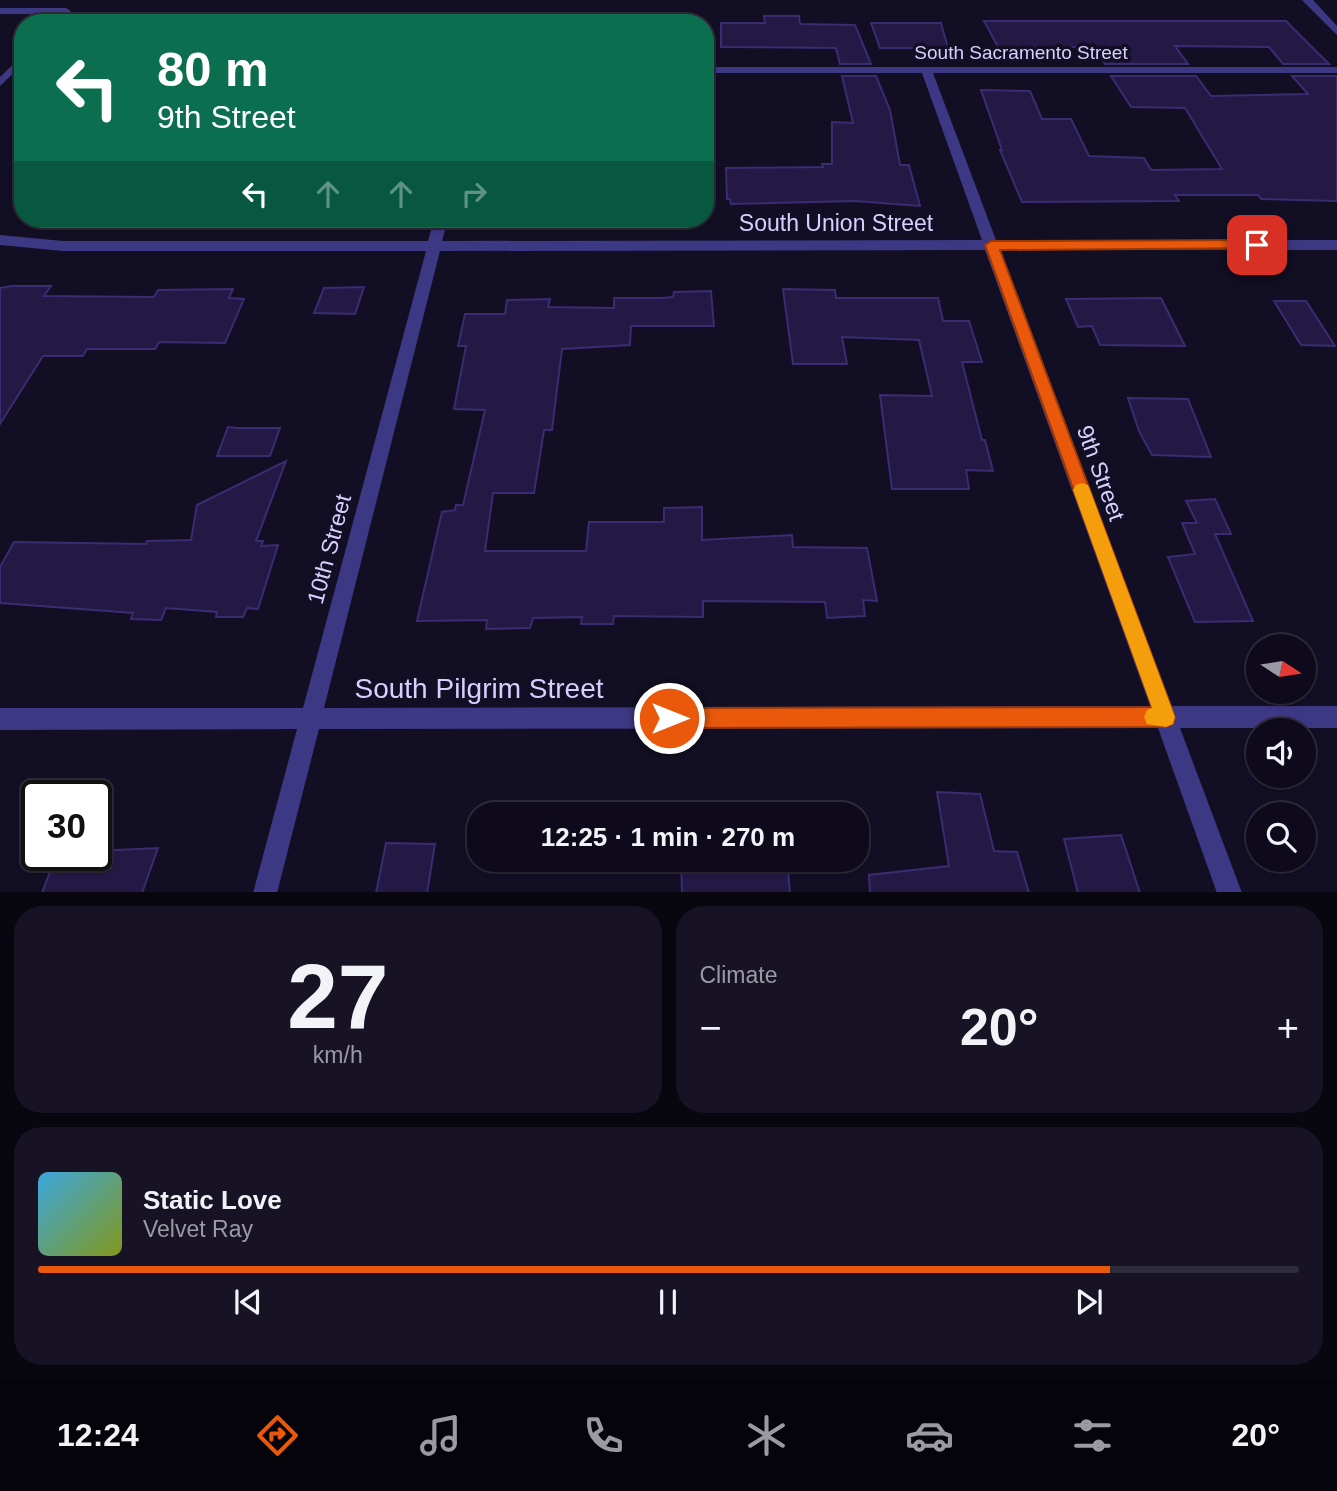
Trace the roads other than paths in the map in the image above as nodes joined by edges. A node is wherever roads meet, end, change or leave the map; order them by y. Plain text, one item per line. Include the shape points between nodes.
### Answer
1 (1307, 0) edge
2 (0, 11) edge
3 (63, 14) edge
4 (1337, 32) edge
5 (14, 68) edge
6 (714, 70) edge
7 (926, 70) junction
8 (1337, 70) edge
9 (0, 83) edge
10 (438, 228) edge
11 (0, 240) edge
12 (1337, 244) edge
13 (991, 245) junction
14 (433, 246) junction
15 (1166, 717) junction
16 (1337, 717) edge
17 (310, 718) junction
18 (0, 719) edge
19 (265, 892) edge
20 (1230, 892) edge

1 - 4 street
2 - 3 lane via 66,11
5 - 9 lane
6 - 7 street, South Sacramento Street
7 - 8 street, South Sacramento Street
7 - 13 street, 9th Street
10 - 14 street, 10th Street
11 - 14 street, South Union Street via 63,246
12 - 13 street, South Union Street
13 - 14 street, South Union Street
13 - 15 street, 9th Street
14 - 17 street, 10th Street
15 - 16 street, South Pilgrim Street
15 - 17 street, South Pilgrim Street
15 - 20 street, 9th Street
17 - 18 street, South Pilgrim Street
17 - 19 street, 10th Street

